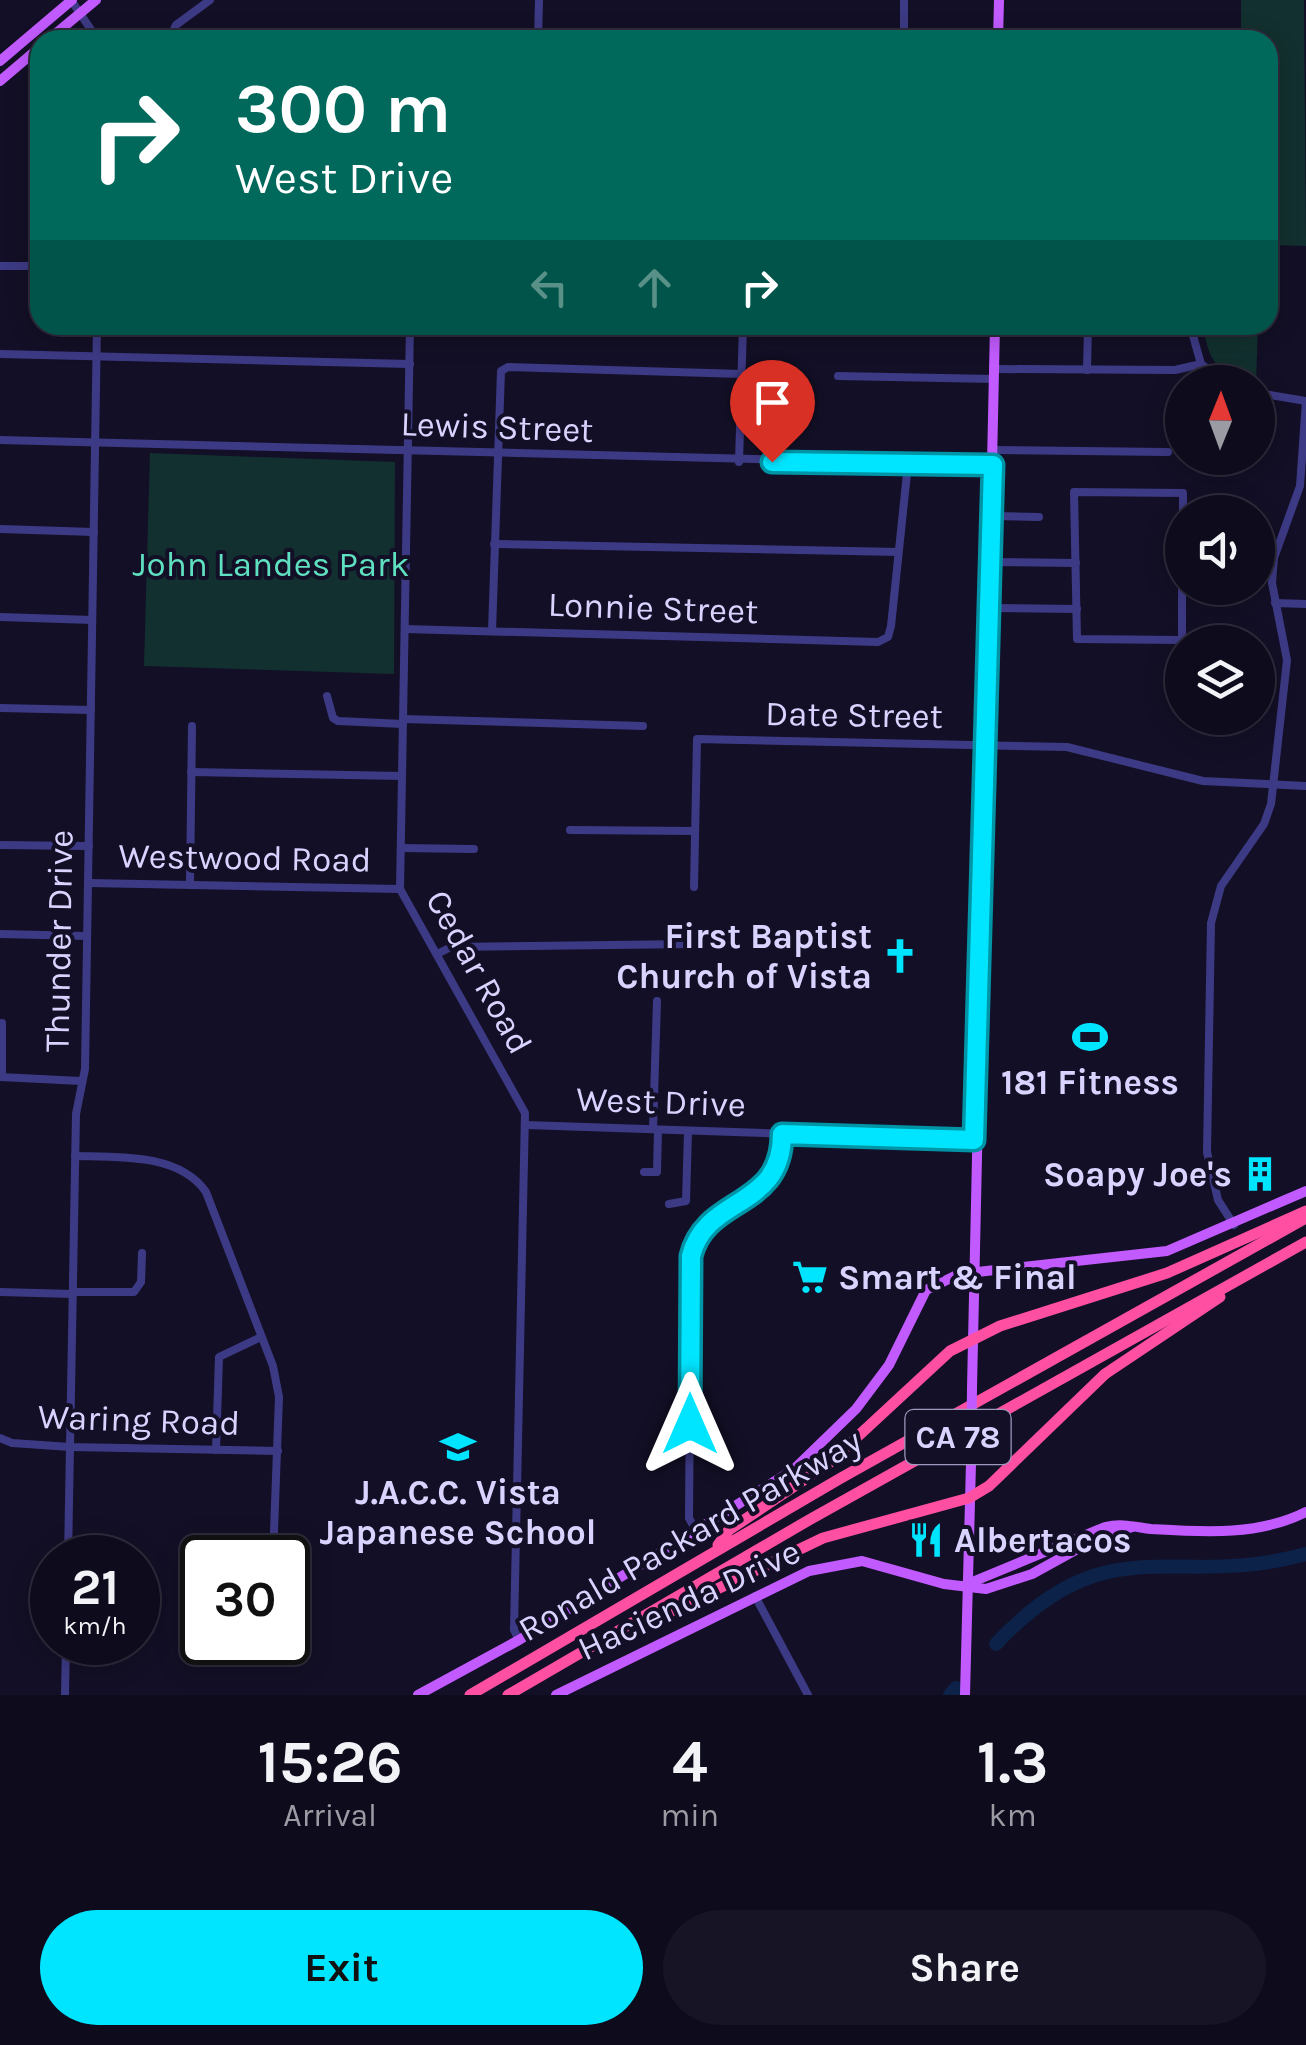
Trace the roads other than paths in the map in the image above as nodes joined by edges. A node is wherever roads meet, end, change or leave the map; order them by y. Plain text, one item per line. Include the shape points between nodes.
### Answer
1 (71, 0) edge
2 (96, 0) edge
3 (210, 0) edge
4 (539, 0) edge
5 (904, 0) edge
6 (999, 0) edge
7 (80, 13) junction
8 (36, 30) edge
9 (60, 30) edge
10 (91, 30) edge
11 (174, 30) edge
12 (538, 30) edge
13 (904, 30) edge
14 (998, 30) edge
15 (30, 35) edge
16 (30, 55) edge
17 (0, 61) edge
18 (0, 80) edge
19 (0, 266) edge
20 (30, 266) edge
21 (97, 335) edge
22 (410, 335) edge
23 (743, 335) edge
24 (995, 335) edge
25 (1088, 335) edge
26 (1193, 335) edge
27 (0, 354) edge
28 (96, 355) junction
29 (410, 364) junction
30 (1201, 364) joint
31 (1087, 370) junction
32 (742, 374) junction
33 (994, 374) junction
34 (838, 376) dead end
35 (1275, 396) edge
36 (1306, 401) edge
37 (0, 440) edge
38 (94, 442) junction
39 (993, 450) junction
40 (409, 452) junction
41 (1165, 452) edge
42 (496, 454) junction
43 (738, 462) junction
44 (908, 464) junction
45 (993, 465) junction
46 (1183, 495) edge
47 (1294, 510) junction
48 (1306, 510) edge
49 (990, 516) junction
50 (1039, 518) dead end
51 (0, 529) edge
52 (94, 532) junction
53 (494, 544) junction
54 (898, 552) junction
55 (1275, 556) edge
56 (988, 562) junction
57 (1076, 564) junction
58 (1275, 603) joint
59 (1306, 604) edge
60 (1182, 605) edge
61 (989, 608) junction
62 (1077, 608) junction
63 (0, 617) edge
64 (92, 620) junction
65 (405, 629) junction
66 (492, 631) junction
67 (327, 696) dead end
68 (0, 708) edge
69 (91, 710) junction
70 (403, 721) junction
71 (192, 726) dead end
72 (643, 726) dead end
73 (988, 745) junction
74 (191, 772) junction
75 (402, 776) junction
76 (1273, 785) junction
77 (1306, 786) edge
78 (570, 830) dead end
79 (694, 831) junction
80 (0, 845) edge
81 (89, 846) junction
82 (401, 848) junction
83 (474, 849) dead end
84 (88, 883) junction
85 (190, 885) junction
86 (694, 887) dead end
87 (400, 889) junction
88 (0, 934) edge
89 (87, 936) junction
90 (693, 944) dead end
91 (437, 954) junction
92 (657, 1001) dead end
93 (2, 1023) edge
94 (1, 1077) edge
95 (81, 1081) junction
96 (526, 1125) junction
97 (656, 1129) junction
98 (688, 1130) junction
99 (782, 1134) junction
100 (974, 1140) junction
101 (75, 1156) junction
102 (644, 1172) dead end
103 (1306, 1191) edge
104 (669, 1204) dead end
105 (1306, 1210) edge
106 (1306, 1218) edge
107 (1234, 1225) junction
108 (1306, 1242) edge
109 (1290, 1251) junction
110 (142, 1253) dead end
111 (973, 1272) junction
112 (0, 1292) edge
113 (73, 1293) junction
114 (262, 1336) junction
115 (972, 1340) junction
116 (0, 1438) edge
117 (70, 1446) junction
118 (216, 1450) junction
119 (278, 1451) junction
120 (969, 1498) junction
121 (1306, 1512) edge
122 (696, 1531) junction
123 (68, 1535) edge
124 (275, 1535) edge
125 (712, 1552) junction
126 (965, 1585) junction
127 (755, 1596) junction
128 (626, 1625) junction
129 (519, 1640) junction
130 (66, 1665) edge
131 (65, 1695) edge
132 (418, 1695) edge
133 (470, 1695) edge
134 (508, 1695) edge
135 (556, 1695) edge
136 (808, 1695) edge
137 (965, 1695) edge

1 - 7 street
1 - 8 main road
2 - 7 main road
3 - 11 street
4 - 12 street
5 - 13 street
6 - 14 main road
7 - 9 main road
7 - 10 street
15 - 17 main road
16 - 18 main road
19 - 20 street
21 - 28 street, Thunder Drive
22 - 29 street, Cedar Road
23 - 32 street
24 - 33 main road
25 - 31 street
26 - 30 street
27 - 28 street
28 - 29 street
28 - 38 street, Thunder Drive
29 - 40 street, Cedar Road
30 - 31 street
31 - 33 street
32 - 42 street via 508,367 498,382
32 - 43 street
33 - 34 street
33 - 39 main road
35 - 36 street
36 - 47 street
37 - 38 street, Lewis Street
38 - 40 street, Lewis Street
38 - 52 street, Thunder Drive
39 - 41 street
39 - 45 main road
40 - 42 street, Lewis Street
40 - 65 street, Cedar Road
42 - 43 street, Lewis Street
42 - 53 street
43 - 44 street, Lewis Street
44 - 45 street, Lewis Street
44 - 54 street
45 - 49 main road
46 - 57 street via 1074,492
47 - 48 street
47 - 55 street
49 - 50 street
49 - 56 main road
51 - 52 street
52 - 64 street, Thunder Drive
53 - 54 street
53 - 66 street
54 - 66 street, Lonnie Street via 891,626 878,642
56 - 57 street
56 - 61 main road
57 - 62 street
58 - 59 street
58 - 76 street via 1287,660
60 - 62 street via 1182,640 1076,639
61 - 62 street
61 - 73 main road
63 - 64 street
64 - 69 street, Thunder Drive
65 - 66 street, Lonnie Street
65 - 70 street, Cedar Road
67 - 70 street via 338,721
68 - 69 street
69 - 81 street, Thunder Drive
70 - 72 street
70 - 75 street, Cedar Road
71 - 74 street
73 - 76 street, Date Street via 1067,748 1203,781
73 - 79 street, Date Street via 697,739
73 - 100 main road
74 - 75 street
74 - 85 street
75 - 82 street, Cedar Road
76 - 77 street, Date Street
76 - 107 street via 1264,824 1221,886 1210,923 1208,1152 1215,1191
78 - 79 street
79 - 86 street
80 - 81 street
81 - 84 street, Thunder Drive
82 - 83 street
82 - 87 street, Cedar Road
84 - 85 street, Westwood Road
84 - 89 street, Thunder Drive
85 - 87 street, Westwood Road
87 - 91 street, Cedar Road
88 - 89 street
89 - 95 street, Thunder Drive
90 - 91 street via 555,943
91 - 96 street, Cedar Road via 516,1091
92 - 97 street
93 - 94 street
94 - 95 street
95 - 101 street, Thunder Drive
96 - 97 street, West Drive
96 - 129 street, Cedar Road via 514,1630
97 - 98 street, West Drive
97 - 102 street via 656,1172
98 - 99 street, West Drive
98 - 104 street via 686,1201
99 - 100 street, West Drive
99 - 122 street via 769,1181 705,1226 691,1256 690,1518
100 - 111 main road
101 - 113 street, Thunder Drive
101 - 114 street via 146,1158 202,1186
103 - 107 main road
105 - 115 highway via 1166,1273
106 - 125 highway, Ronald Packard Parkway / CA 78
107 - 111 main road via 1167,1251
108 - 109 highway, Ronald Packard Parkway / CA 78
109 - 120 highway via 1105,1374
109 - 128 highway, Ronald Packard Parkway / CA 78
110 - 113 street via 134,1292
111 - 115 main road
111 - 122 main road via 926,1290 890,1365 817,1450
112 - 113 street
113 - 117 street, Thunder Drive
114 - 118 street via 218,1358
114 - 119 street via 278,1397
115 - 120 main road, bridge
115 - 125 highway via 950,1351 830,1463 730,1530
116 - 117 street, Waring Road
117 - 118 street, Waring Road
117 - 123 street, Thunder Drive
118 - 119 street, Waring Road
119 - 124 street
120 - 126 main road
120 - 128 highway via 823,1538 653,1620
121 - 126 main road, Hacienda Drive via 1235,1530 1122,1523
122 - 129 main road
125 - 133 highway, Ronald Packard Parkway / CA 78
126 - 127 main road, Hacienda Drive via 862,1561 808,1571
126 - 137 main road
127 - 135 main road, Hacienda Drive
127 - 136 street
128 - 134 highway, Ronald Packard Parkway / CA 78
129 - 132 main road
130 - 131 street

